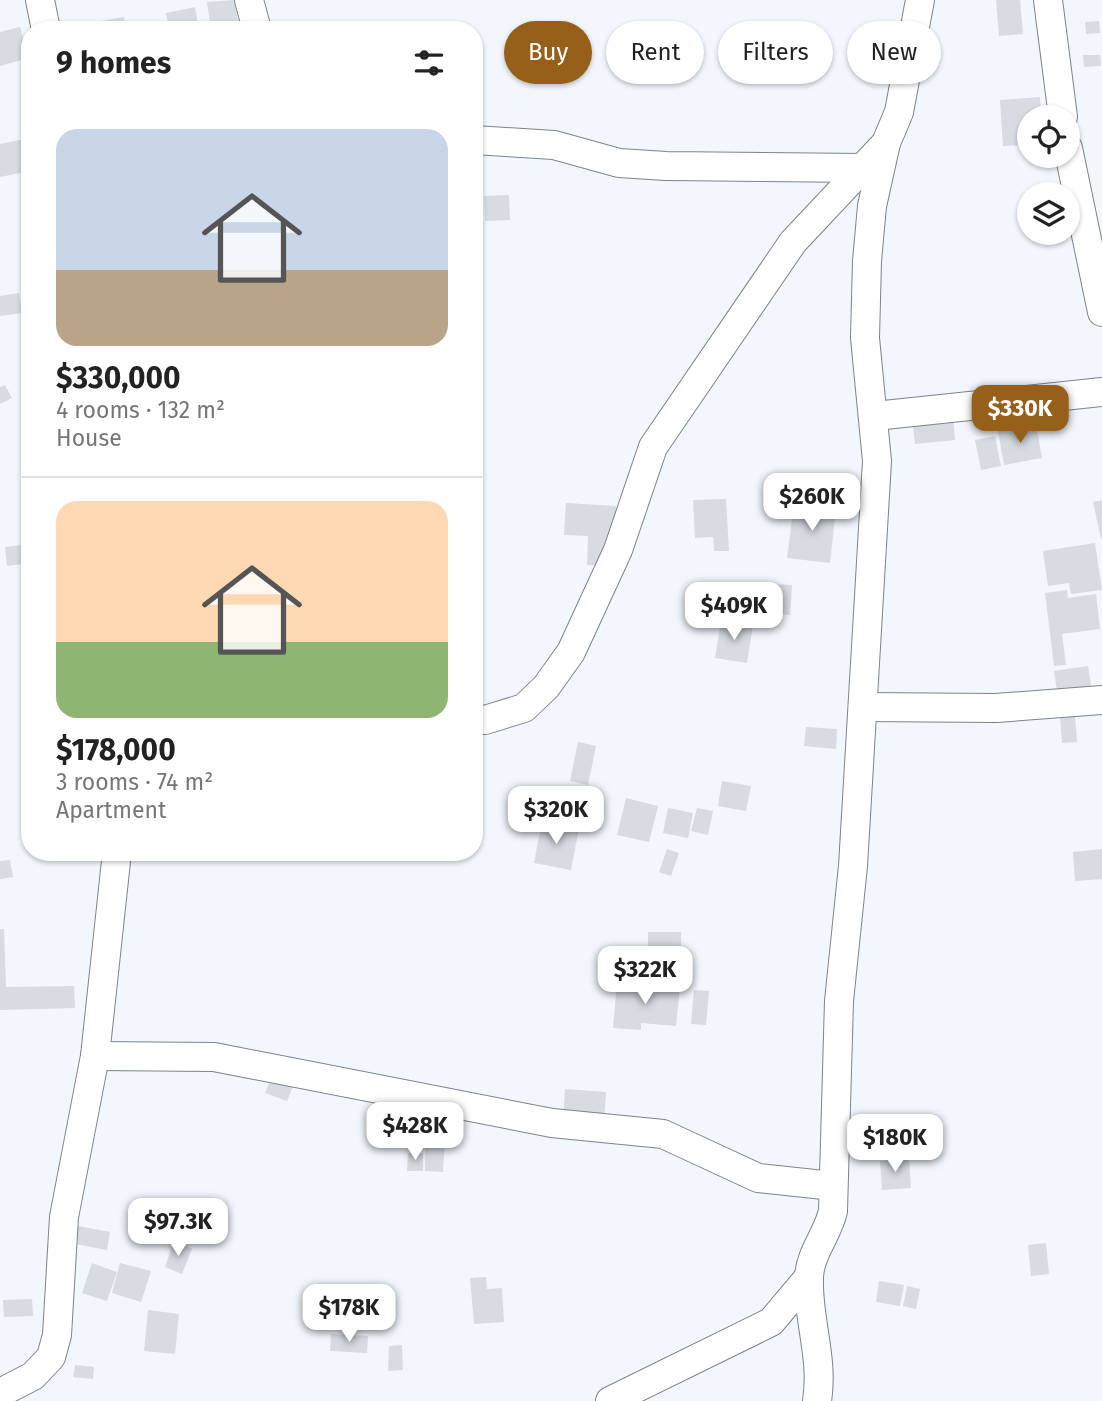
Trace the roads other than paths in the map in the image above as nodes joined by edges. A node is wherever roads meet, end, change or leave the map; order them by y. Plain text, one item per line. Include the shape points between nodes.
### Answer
1 (40, 0) edge
2 (249, 0) edge
3 (920, 0) edge
4 (1048, 0) edge
5 (44, 21) edge
6 (255, 21) edge
7 (1061, 105) edge
8 (483, 141) edge
9 (886, 144) junction
10 (865, 168) junction
11 (1072, 168) edge
12 (1102, 312) edge
13 (1102, 392) edge
14 (875, 416) junction
15 (1102, 700) edge
16 (864, 707) junction
17 (483, 720) edge
18 (116, 861) edge
19 (95, 1056) junction
20 (833, 1186) junction
21 (809, 1277) junction
22 (0, 1393) edge
23 (610, 1401) edge
24 (817, 1401) edge

1 - 5 street
2 - 6 street
3 - 9 street via 898,112
4 - 7 street
8 - 10 street via 554,145 620,163
9 - 10 street
9 - 14 street via 872,206 867,261 865,338
10 - 17 street via 793,242 653,447 618,550 565,661 524,708
11 - 12 street
13 - 14 street
14 - 16 street via 877,472
15 - 16 street via 996,708
16 - 20 street via 839,1001
18 - 19 street
19 - 20 street via 214,1057 586,1129 637,1129 663,1134 758,1178
19 - 22 street via 64,1217 58,1335 51,1357 33,1376
20 - 21 street via 829,1228
21 - 23 street via 771,1322
21 - 24 street via 818,1349

